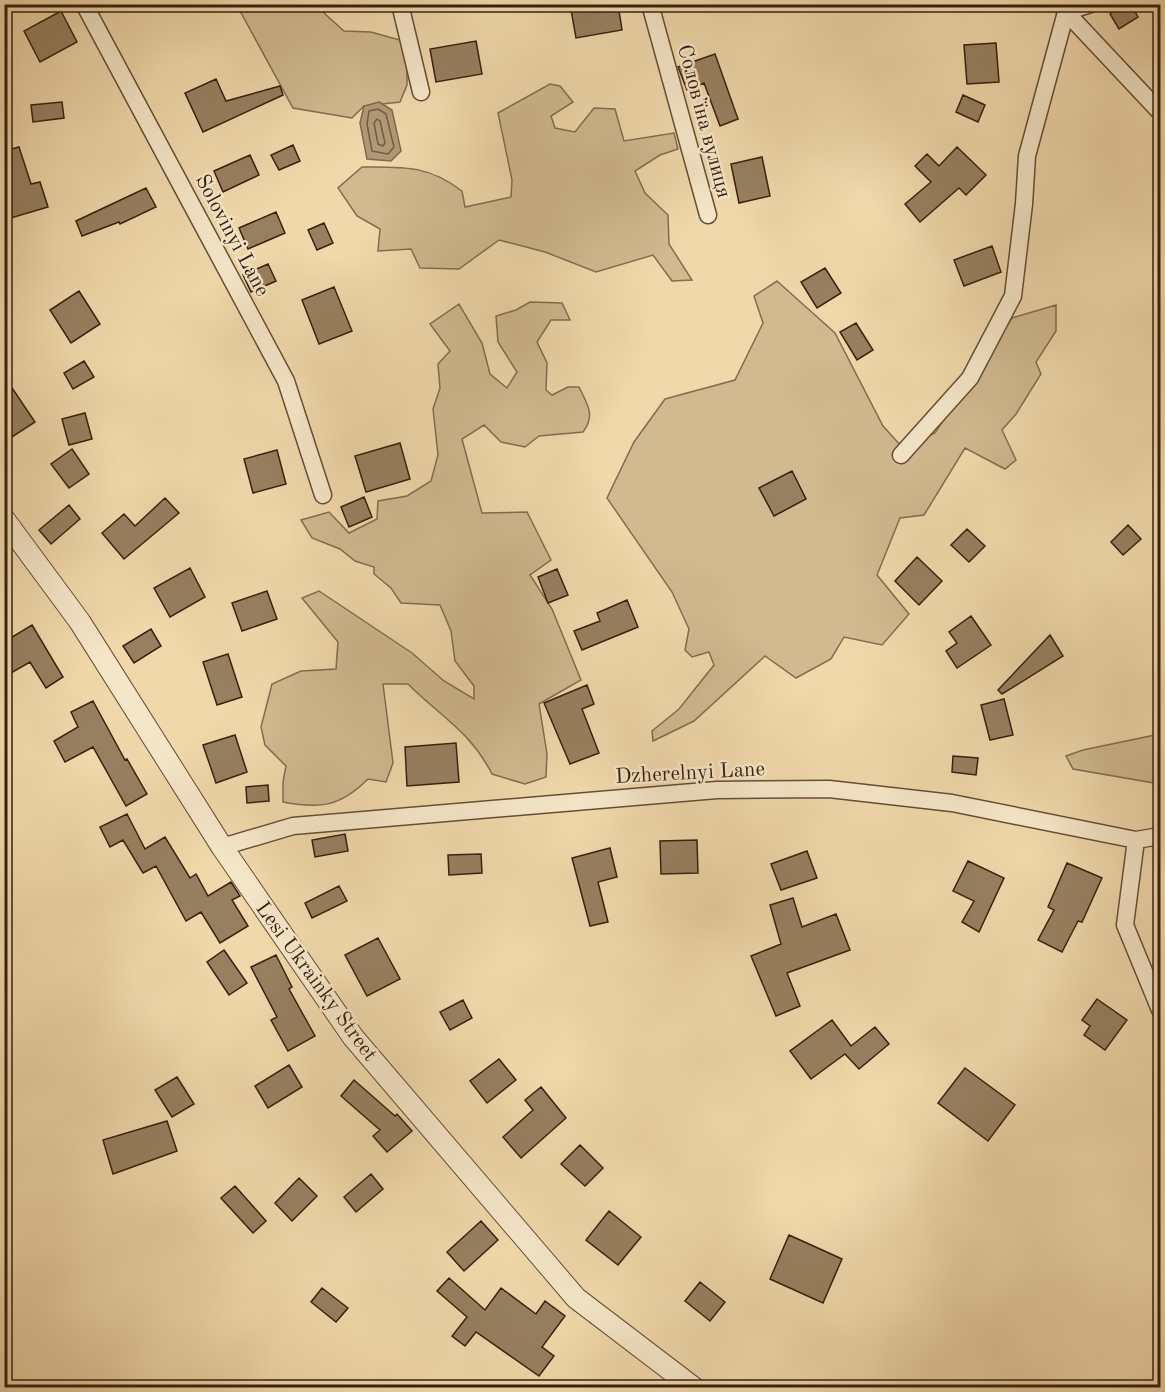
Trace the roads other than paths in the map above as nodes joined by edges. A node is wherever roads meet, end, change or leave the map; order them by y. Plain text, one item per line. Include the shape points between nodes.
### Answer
1 (84, 4) edge
2 (400, 4) edge
3 (650, 4) edge
4 (1091, 4) edge
5 (1064, 8) edge
6 (421, 92) dead end
7 (1161, 112) edge
8 (708, 215) dead end
9 (901, 454) dead end
10 (323, 495) dead end
11 (4, 519) edge
12 (1161, 836) edge
13 (1136, 840) junction
14 (222, 847) junction
15 (1161, 1010) edge
16 (694, 1388) edge

1 - 10 street, Solovinyi Lane via 286,381
2 - 6 street
3 - 8 street, Соловʼїна вулиця
4 - 5 street
5 - 7 street
5 - 9 street via 1027,156 1013,296 970,378
11 - 14 street, Lesi Ukrainky Street via 81,622
12 - 13 street, Dzherelnyi Lane
13 - 14 street, Dzherelnyi Lane via 952,802 829,789 717,790 293,826
13 - 15 street via 1125,925
14 - 16 street, Lesi Ukrainky Street via 353,1037 576,1298

